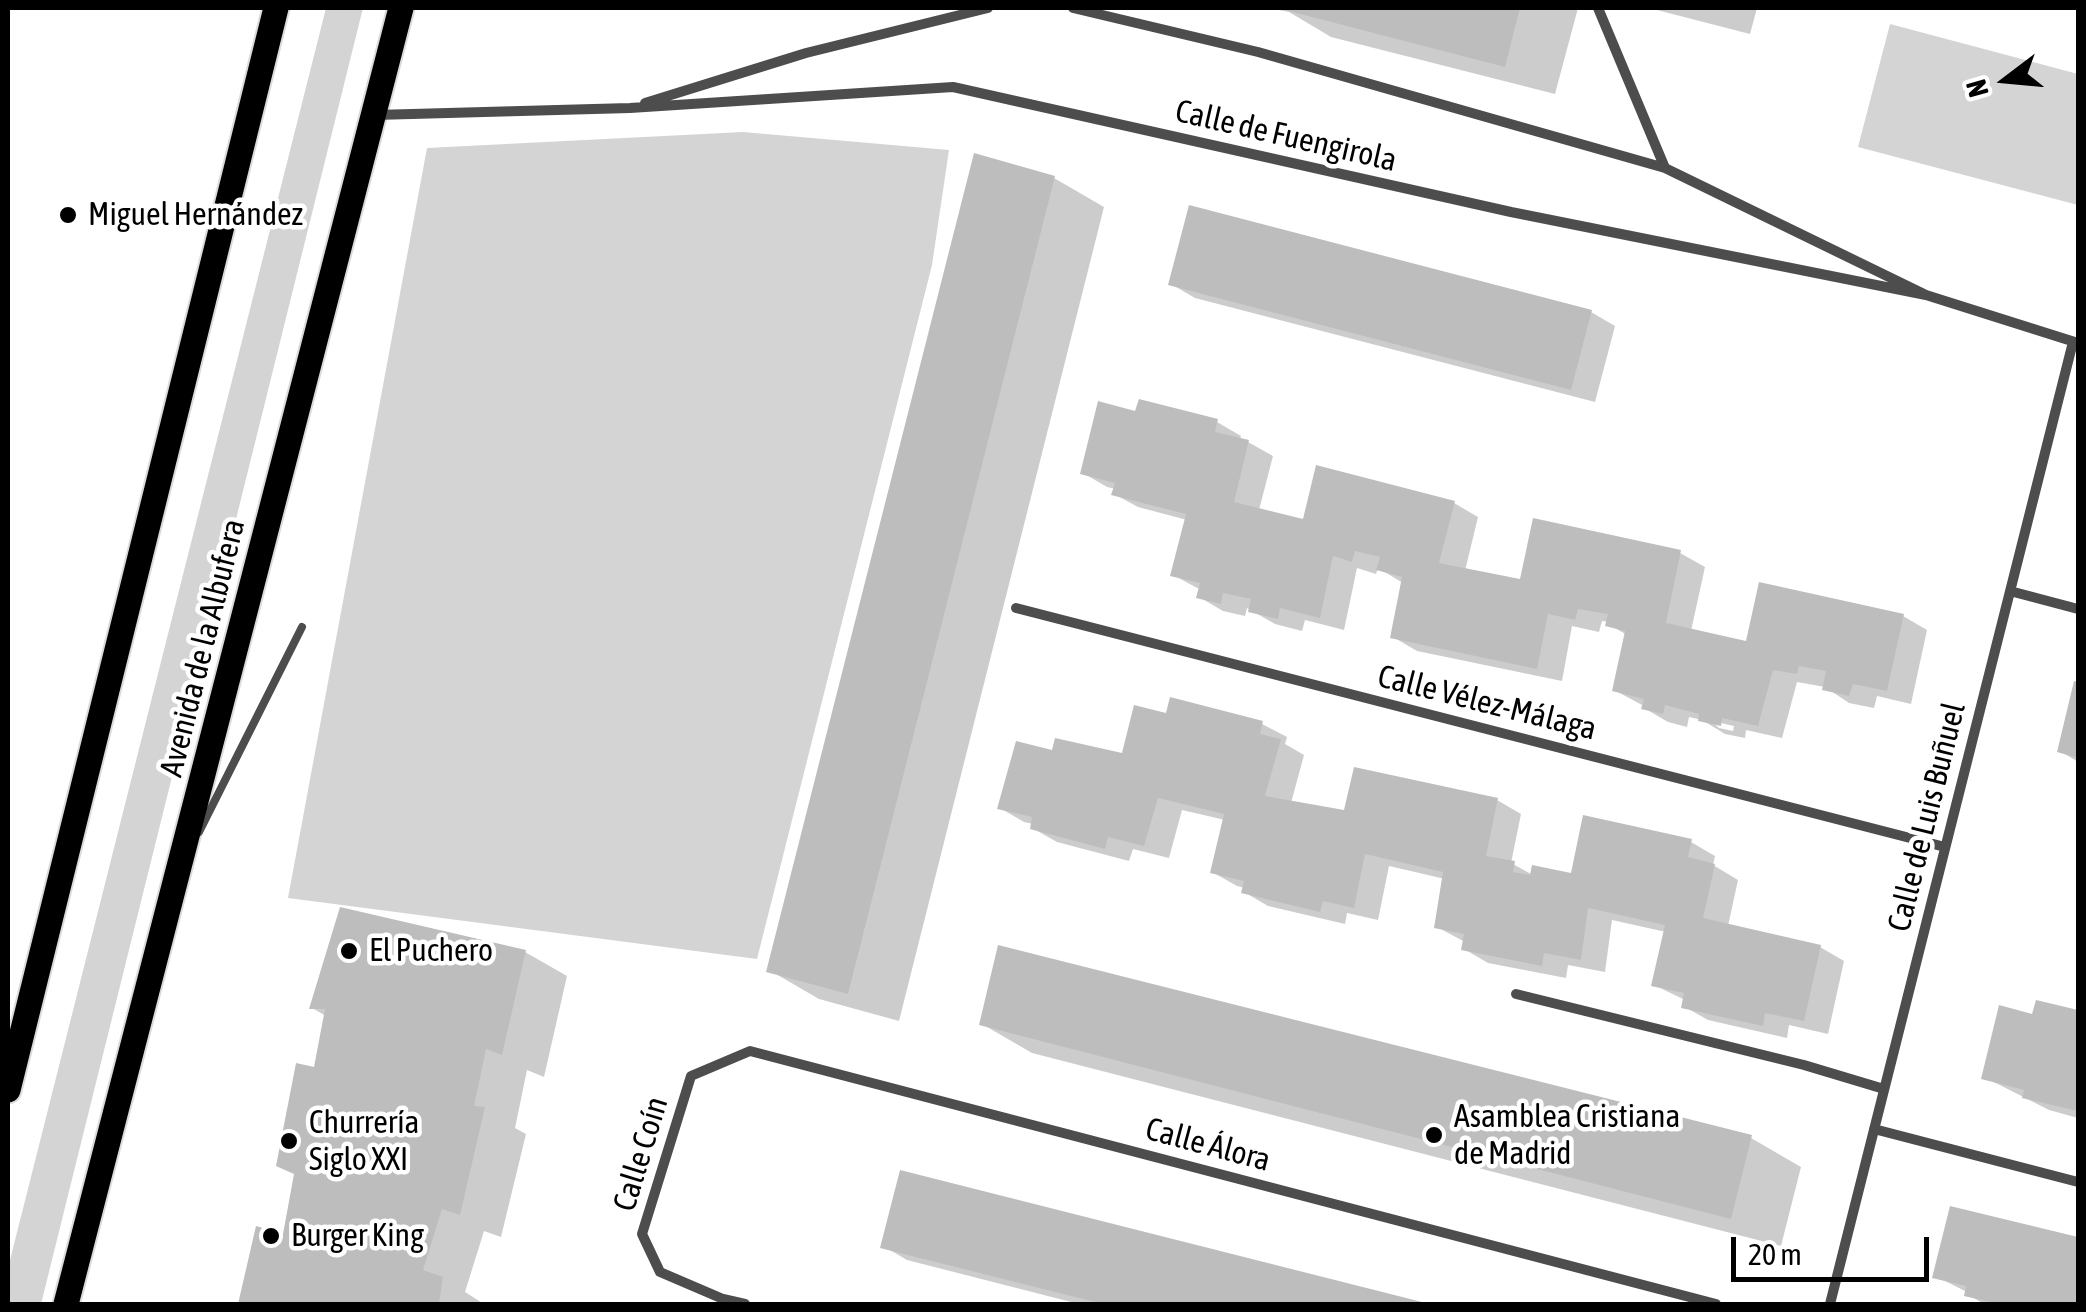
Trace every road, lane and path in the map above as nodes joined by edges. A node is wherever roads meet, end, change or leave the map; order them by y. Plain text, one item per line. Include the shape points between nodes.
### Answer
1 (276, 8) edge
2 (401, 8) edge
3 (988, 8) edge
4 (1073, 8) edge
5 (1598, 8) edge
6 (630, 108) junction
7 (375, 115) junction
8 (1665, 168) junction
9 (1926, 295) junction
10 (2076, 342) edge
11 (2010, 592) junction
12 (1016, 608) dead end
13 (2078, 609) edge
14 (302, 627) dead end
15 (1946, 848) junction
16 (179, 872) junction
17 (1516, 994) dead end
18 (691, 1076) joint
19 (1884, 1089) junction
20 (8, 1090) edge
21 (1874, 1130) junction
22 (2078, 1182) edge
23 (66, 1304) edge
24 (745, 1304) edge
25 (1716, 1304) edge
26 (1830, 1304) edge

1 - 20 main road
2 - 7 main road, Avenida de la Albufera
3 - 6 street, Calle de Fuengirola
4 - 8 street, Calle de Fuengirola via 1258,52
5 - 8 street
6 - 7 street, Calle de Fuengirola
6 - 9 street, Calle de Fuengirola via 953,88 1511,212
7 - 16 main road, Avenida de la Albufera
8 - 9 street, Calle de Fuengirola
9 - 10 street, Calle de Fuengirola
10 - 11 street, Calle de Luis Buñuel
11 - 13 street
11 - 15 street, Calle de Luis Buñuel
12 - 15 street, Calle Vélez-Málaga
14 - 16 lane
15 - 19 street, Calle de Luis Buñuel
16 - 23 main road, Avenida de la Albufera
17 - 19 street
18 - 24 street, Calle Coín via 642,1234 660,1272
18 - 25 street, Calle Álora via 750,1051
19 - 21 street, Calle de Luis Buñuel
21 - 22 street
21 - 26 street, Calle de Luis Buñuel

